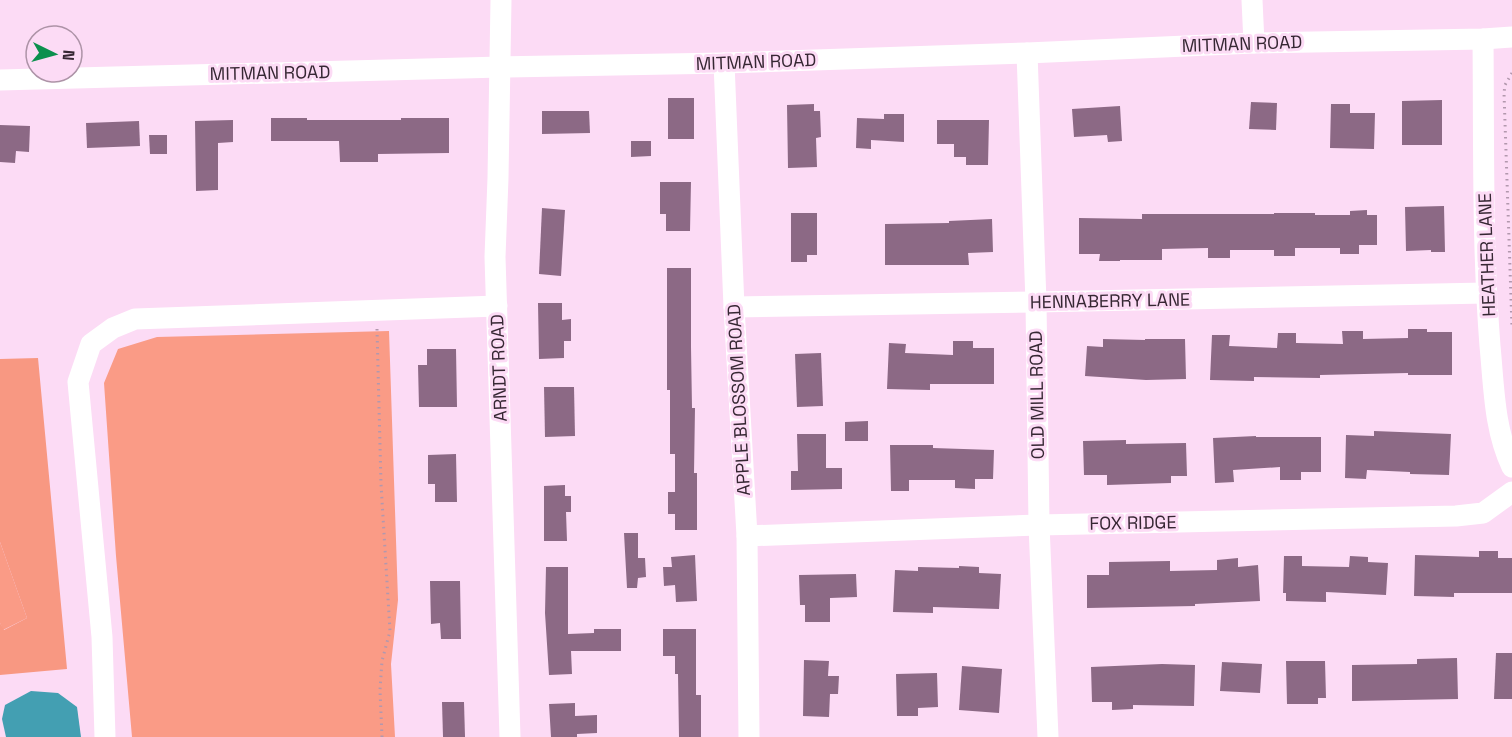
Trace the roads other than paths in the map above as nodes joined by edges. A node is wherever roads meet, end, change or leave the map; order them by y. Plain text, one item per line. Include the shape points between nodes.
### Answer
1 (501, 0) edge
2 (1252, 0) edge
3 (1512, 37) edge
4 (1483, 39) junction
5 (1254, 43) junction
6 (1028, 53) junction
7 (724, 63) junction
8 (501, 67) junction
9 (0, 80) edge
10 (1486, 292) junction
11 (1036, 302) junction
12 (497, 306) junction
13 (734, 307) junction
14 (1512, 467) edge
15 (1512, 492) edge
16 (1039, 525) junction
17 (747, 536) junction
18 (105, 737) edge
19 (510, 737) edge
20 (749, 737) edge
21 (1048, 737) edge

1 - 8 street, ARNDT ROAD
2 - 5 street
3 - 4 street, MITMAN ROAD
4 - 5 street, MITMAN ROAD
4 - 10 street, HEATHER LANE
5 - 6 street, MITMAN ROAD
6 - 7 street, MITMAN ROAD
6 - 11 street, OLD MILL ROAD
7 - 8 street, MITMAN ROAD
7 - 13 street, APPLE BLOSSOM ROAD
8 - 9 street, MITMAN ROAD
8 - 12 street, ARNDT ROAD
10 - 11 street, HENNABERRY LANE
10 - 14 street, HEATHER LANE via 1496,415
11 - 13 street, HENNABERRY LANE
11 - 16 street, OLD MILL ROAD
12 - 18 street via 135,319 113,328 91,344 78,382 102,637
12 - 19 street, ARNDT ROAD
13 - 17 street, APPLE BLOSSOM ROAD
15 - 16 street, FOX RIDGE via 1484,513 1456,516
16 - 17 street, FOX RIDGE
16 - 21 street, OLD MILL ROAD
17 - 20 street, APPLE BLOSSOM ROAD

